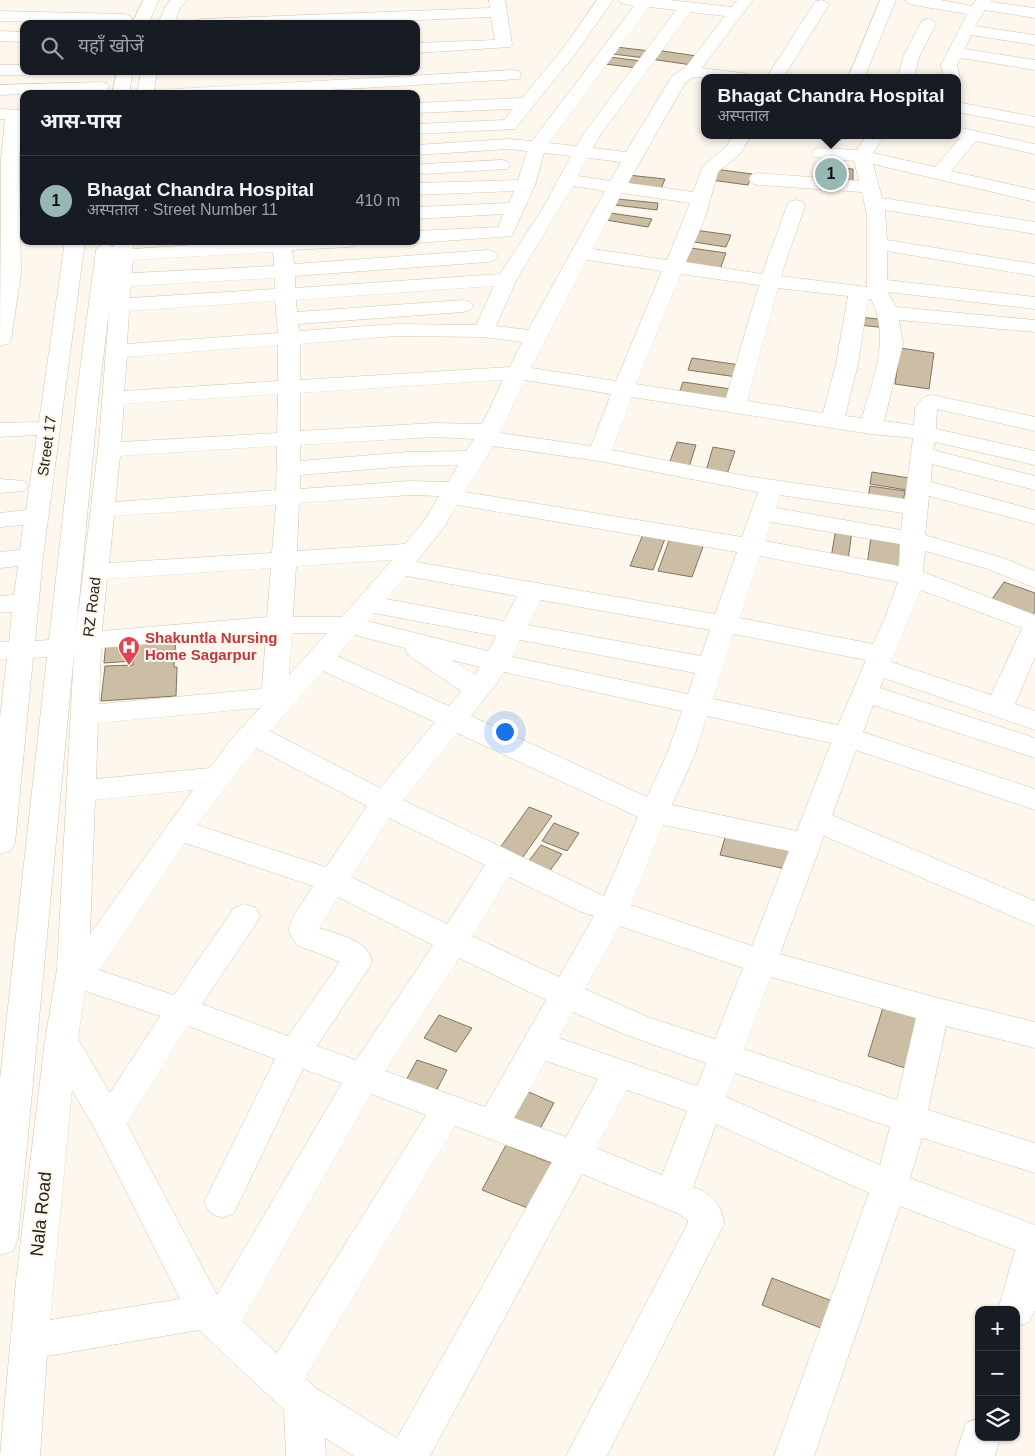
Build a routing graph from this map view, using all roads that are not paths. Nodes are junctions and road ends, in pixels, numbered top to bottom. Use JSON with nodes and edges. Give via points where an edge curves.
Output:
{"nodes":[{"id":1,"x":136,"y":0,"type":"edge"},
{"id":2,"x":151,"y":0,"type":"edge"},
{"id":3,"x":178,"y":0,"type":"edge"},
{"id":4,"x":605,"y":0,"type":"edge"},
{"id":5,"x":626,"y":0,"type":"edge"},
{"id":6,"x":888,"y":0,"type":"edge"},
{"id":7,"x":913,"y":0,"type":"edge"},
{"id":8,"x":644,"y":2,"type":"junction"},
{"id":9,"x":821,"y":5,"type":"dead end"},
{"id":10,"x":686,"y":6,"type":"junction"},
{"id":11,"x":741,"y":6,"type":"edge"},
{"id":12,"x":499,"y":13,"type":"edge"},
{"id":13,"x":1035,"y":13,"type":"edge"},
{"id":14,"x":0,"y":16,"type":"edge"},
{"id":15,"x":82,"y":20,"type":"edge"},
{"id":16,"x":124,"y":20,"type":"edge"},
{"id":17,"x":142,"y":20,"type":"edge"},
{"id":18,"x":168,"y":20,"type":"edge"},
{"id":19,"x":309,"y":20,"type":"edge"},
{"id":20,"x":972,"y":22,"type":"edge"},
{"id":21,"x":928,"y":24,"type":"dead end"},
{"id":22,"x":1035,"y":28,"type":"edge"},
{"id":23,"x":420,"y":30,"type":"edge"},
{"id":24,"x":0,"y":36,"type":"edge"},
{"id":25,"x":20,"y":37,"type":"edge"},
{"id":26,"x":1035,"y":40,"type":"edge"},
{"id":27,"x":420,"y":48,"type":"edge"},
{"id":28,"x":570,"y":50,"type":"junction"},
{"id":29,"x":1035,"y":52,"type":"edge"},
{"id":30,"x":626,"y":58,"type":"junction"},
{"id":31,"x":539,"y":64,"type":"dead end"},
{"id":32,"x":1035,"y":65,"type":"edge"},
{"id":33,"x":420,"y":66,"type":"edge"},
{"id":34,"x":556,"y":67,"type":"junction"},
{"id":35,"x":681,"y":67,"type":"junction"},
{"id":36,"x":0,"y":70,"type":"edge"},
{"id":37,"x":20,"y":70,"type":"edge"},
{"id":38,"x":719,"y":74,"type":"edge"},
{"id":39,"x":777,"y":74,"type":"edge"},
{"id":40,"x":858,"y":74,"type":"edge"},
{"id":41,"x":907,"y":74,"type":"edge"},
{"id":42,"x":951,"y":74,"type":"edge"},
{"id":43,"x":124,"y":75,"type":"edge"},
{"id":44,"x":248,"y":75,"type":"edge"},
{"id":45,"x":147,"y":82,"type":"edge"},
{"id":46,"x":101,"y":84,"type":"edge"},
{"id":47,"x":0,"y":90,"type":"edge"},
{"id":48,"x":121,"y":90,"type":"edge"},
{"id":49,"x":213,"y":90,"type":"edge"},
{"id":50,"x":527,"y":103,"type":"junction"},
{"id":51,"x":420,"y":108,"type":"edge"},
{"id":52,"x":961,"y":108,"type":"edge"},
{"id":53,"x":12,"y":113,"type":"edge"},
{"id":54,"x":1035,"y":122,"type":"edge"},
{"id":55,"x":420,"y":129,"type":"edge"},
{"id":56,"x":965,"y":133,"type":"edge"},
{"id":57,"x":740,"y":139,"type":"edge"},
{"id":58,"x":873,"y":139,"type":"edge"},
{"id":59,"x":537,"y":147,"type":"junction"},
{"id":60,"x":1035,"y":149,"type":"edge"},
{"id":61,"x":420,"y":150,"type":"edge"},
{"id":62,"x":582,"y":153,"type":"junction"},
{"id":63,"x":862,"y":156,"type":"junction"},
{"id":64,"x":632,"y":158,"type":"junction"},
{"id":65,"x":11,"y":160,"type":"edge"},
{"id":66,"x":501,"y":164,"type":"dead end"},
{"id":67,"x":420,"y":169,"type":"edge"},
{"id":68,"x":940,"y":173,"type":"junction"},
{"id":69,"x":758,"y":179,"type":"dead end"},
{"id":70,"x":567,"y":180,"type":"junction"},
{"id":71,"x":818,"y":184,"type":"junction"},
{"id":72,"x":526,"y":185,"type":"junction"},
{"id":73,"x":617,"y":187,"type":"junction"},
{"id":74,"x":420,"y":189,"type":"edge"},
{"id":75,"x":871,"y":194,"type":"junction"},
{"id":76,"x":1035,"y":196,"type":"edge"},
{"id":77,"x":701,"y":199,"type":"junction"},
{"id":78,"x":796,"y":206,"type":"dead end"},
{"id":79,"x":515,"y":208,"type":"junction"},
{"id":80,"x":420,"y":213,"type":"edge"},
{"id":81,"x":1035,"y":228,"type":"edge"},
{"id":82,"x":420,"y":237,"type":"edge"},
{"id":83,"x":877,"y":244,"type":"junction"},
{"id":84,"x":74,"y":245,"type":"edge"},
{"id":85,"x":252,"y":245,"type":"edge"},
{"id":86,"x":281,"y":245,"type":"edge"},
{"id":87,"x":119,"y":254,"type":"edge"},
{"id":88,"x":582,"y":254,"type":"junction"},
{"id":89,"x":488,"y":256,"type":"dead end"},
{"id":90,"x":674,"y":267,"type":"junction"},
{"id":91,"x":1035,"y":270,"type":"edge"},
{"id":92,"x":286,"y":272,"type":"junction"},
{"id":93,"x":507,"y":279,"type":"junction"},
{"id":94,"x":770,"y":281,"type":"junction"},
{"id":95,"x":871,"y":290,"type":"junction"},
{"id":96,"x":285,"y":295,"type":"junction"},
{"id":97,"x":1035,"y":302,"type":"edge"},
{"id":98,"x":110,"y":305,"type":"junction"},
{"id":99,"x":464,"y":306,"type":"dead end"},
{"id":100,"x":888,"y":313,"type":"junction"},
{"id":101,"x":1035,"y":326,"type":"edge"},
{"id":102,"x":288,"y":328,"type":"junction"},
{"id":103,"x":483,"y":331,"type":"junction"},
{"id":104,"x":535,"y":337,"type":"junction"},
{"id":105,"x":0,"y":340,"type":"edge"},
{"id":106,"x":117,"y":351,"type":"junction"},
{"id":107,"x":519,"y":373,"type":"junction"},
{"id":108,"x":289,"y":387,"type":"junction"},
{"id":109,"x":624,"y":390,"type":"junction"},
{"id":110,"x":113,"y":398,"type":"junction"},
{"id":111,"x":735,"y":406,"type":"junction"},
{"id":112,"x":832,"y":421,"type":"junction"},
{"id":113,"x":1035,"y":424,"type":"edge"},
{"id":114,"x":871,"y":427,"type":"junction"},
{"id":115,"x":49,"y":428,"type":"junction"},
{"id":116,"x":0,"y":430,"type":"edge"},
{"id":117,"x":487,"y":435,"type":"junction"},
{"id":118,"x":289,"y":440,"type":"junction"},
{"id":119,"x":923,"y":443,"type":"junction"},
{"id":120,"x":109,"y":450,"type":"junction"},
{"id":121,"x":599,"y":454,"type":"junction"},
{"id":122,"x":474,"y":458,"type":"junction"},
{"id":123,"x":1035,"y":458,"type":"edge"},
{"id":124,"x":288,"y":469,"type":"junction"},
{"id":125,"x":1035,"y":483,"type":"edge"},
{"id":126,"x":453,"y":493,"type":"junction"},
{"id":127,"x":288,"y":496,"type":"junction"},
{"id":128,"x":917,"y":497,"type":"junction"},
{"id":129,"x":767,"y":500,"type":"junction"},
{"id":130,"x":103,"y":510,"type":"junction"},
{"id":131,"x":37,"y":516,"type":"junction"},
{"id":132,"x":1035,"y":517,"type":"edge"},
{"id":133,"x":0,"y":520,"type":"edge"},
{"id":134,"x":912,"y":539,"type":"junction"},
{"id":135,"x":751,"y":548,"type":"junction"},
{"id":136,"x":31,"y":557,"type":"junction"},
{"id":137,"x":284,"y":559,"type":"junction"},
{"id":138,"x":406,"y":559,"type":"junction"},
{"id":139,"x":0,"y":560,"type":"edge"},
{"id":140,"x":96,"y":572,"type":"junction"},
{"id":141,"x":909,"y":576,"type":"junction"},
{"id":142,"x":1035,"y":580,"type":"edge"},
{"id":143,"x":533,"y":590,"type":"junction"},
{"id":144,"x":26,"y":602,"type":"junction"},
{"id":145,"x":0,"y":604,"type":"edge"},
{"id":146,"x":368,"y":604,"type":"junction"},
{"id":147,"x":726,"y":624,"type":"junction"},
{"id":148,"x":280,"y":625,"type":"junction"},
{"id":149,"x":347,"y":625,"type":"junction"},
{"id":150,"x":1035,"y":625,"type":"edge"},
{"id":151,"x":512,"y":631,"type":"junction"},
{"id":152,"x":402,"y":639,"type":"junction"},
{"id":153,"x":88,"y":641,"type":"junction"},
{"id":154,"x":61,"y":648,"type":"junction"},
{"id":155,"x":10,"y":651,"type":"edge"},
{"id":156,"x":320,"y":658,"type":"junction"},
{"id":157,"x":878,"y":660,"type":"junction"},
{"id":158,"x":496,"y":662,"type":"junction"},
{"id":159,"x":710,"y":667,"type":"junction"},
{"id":160,"x":478,"y":690,"type":"junction"},
{"id":161,"x":864,"y":693,"type":"junction"},
{"id":162,"x":8,"y":695,"type":"edge"},
{"id":163,"x":275,"y":703,"type":"junction"},
{"id":164,"x":697,"y":704,"type":"junction"},
{"id":165,"x":999,"y":708,"type":"junction"},
{"id":166,"x":84,"y":716,"type":"junction"},
{"id":167,"x":454,"y":719,"type":"junction"},
{"id":168,"x":1035,"y":721,"type":"edge"},
{"id":169,"x":252,"y":734,"type":"junction"},
{"id":170,"x":848,"y":737,"type":"junction"},
{"id":171,"x":6,"y":743,"type":"edge"},
{"id":172,"x":1035,"y":748,"type":"edge"},
{"id":173,"x":218,"y":777,"type":"junction"},
{"id":174,"x":80,"y":791,"type":"junction"},
{"id":175,"x":3,"y":796,"type":"edge"},
{"id":176,"x":1035,"y":800,"type":"edge"},
{"id":177,"x":384,"y":804,"type":"junction"},
{"id":178,"x":654,"y":812,"type":"junction"},
{"id":179,"x":178,"y":830,"type":"junction"},
{"id":180,"x":811,"y":832,"type":"junction"},
{"id":181,"x":0,"y":837,"type":"edge"},
{"id":182,"x":502,"y":862,"type":"junction"},
{"id":183,"x":333,"y":881,"type":"junction"},
{"id":184,"x":613,"y":911,"type":"junction"},
{"id":185,"x":1035,"y":914,"type":"edge"},
{"id":186,"x":245,"y":916,"type":"dead end"},
{"id":187,"x":453,"y":941,"type":"junction"},
{"id":188,"x":762,"y":962,"type":"junction"},
{"id":189,"x":75,"y":975,"type":"junction"},
{"id":190,"x":566,"y":995,"type":"junction"},
{"id":191,"x":181,"y":1010,"type":"junction"},
{"id":192,"x":934,"y":1010,"type":"junction"},
{"id":193,"x":1035,"y":1035,"type":"edge"},
{"id":194,"x":61,"y":1040,"type":"junction"},
{"id":195,"x":538,"y":1044,"type":"junction"},
{"id":196,"x":295,"y":1052,"type":"junction"},
{"id":197,"x":725,"y":1056,"type":"junction"},
{"id":198,"x":619,"y":1073,"type":"junction"},
{"id":199,"x":363,"y":1077,"type":"junction"},
{"id":200,"x":707,"y":1104,"type":"junction"},
{"id":201,"x":448,"y":1108,"type":"junction"},
{"id":202,"x":909,"y":1119,"type":"junction"},
{"id":203,"x":109,"y":1123,"type":"junction"},
{"id":204,"x":493,"y":1125,"type":"junction"},
{"id":205,"x":574,"y":1156,"type":"junction"},
{"id":206,"x":1035,"y":1158,"type":"edge"},
{"id":207,"x":890,"y":1186,"type":"junction"},
{"id":208,"x":672,"y":1194,"type":"junction"},
{"id":209,"x":222,"y":1202,"type":"dead end"},
{"id":210,"x":0,"y":1240,"type":"edge"},
{"id":211,"x":1035,"y":1243,"type":"edge"},
{"id":212,"x":1017,"y":1306,"type":"edge"},
{"id":213,"x":213,"y":1319,"type":"junction"},
{"id":214,"x":29,"y":1341,"type":"junction"},
{"id":215,"x":292,"y":1392,"type":"junction"},
{"id":216,"x":979,"y":1441,"type":"edge"},
{"id":217,"x":20,"y":1456,"type":"edge"},
{"id":218,"x":306,"y":1456,"type":"edge"},
{"id":219,"x":390,"y":1456,"type":"edge"},
{"id":220,"x":409,"y":1456,"type":"edge"},
{"id":221,"x":586,"y":1456,"type":"edge"},
{"id":222,"x":794,"y":1456,"type":"edge"},
{"id":223,"x":974,"y":1456,"type":"edge"}],
"edges":[{"from":1,"to":16,"type":"street"},
{"from":2,"to":17,"type":"street"},
{"from":3,"to":18,"type":"street"},
{"from":4,"to":28,"type":"street"},
{"from":5,"to":8,"type":"street"},
{"from":6,"to":40,"type":"street"},
{"from":7,"to":20,"type":"street"},
{"from":8,"to":10,"type":"street"},
{"from":8,"to":30,"type":"street"},
{"from":9,"to":39,"type":"street"},
{"from":10,"to":11,"type":"street"},
{"from":10,"to":30,"type":"street"},
{"from":11,"to":35,"type":"street"},
{"from":12,"to":19,"type":"street"},
{"from":12,"to":23,"type":"street"},
{"from":12,"to":27,"type":"street","via":[[504,44]]},
{"from":13,"to":20,"type":"street"},
{"from":14,"to":15,"type":"street"},
{"from":20,"to":22,"type":"street"},
{"from":20,"to":26,"type":"street"},
{"from":20,"to":29,"type":"street"},
{"from":20,"to":32,"type":"street"},
{"from":20,"to":42,"type":"street","via":[[949,65]]},
{"from":21,"to":41,"type":"street","via":[[911,57]]},
{"from":24,"to":25,"type":"street"},
{"from":28,"to":30,"type":"street"},
{"from":28,"to":34,"type":"street"},
{"from":30,"to":35,"type":"street"},
{"from":30,"to":59,"type":"street"},
{"from":30,"to":62,"type":"street"},
{"from":31,"to":34,"type":"street"},
{"from":33,"to":49,"type":"street","via":[[517,68]]},
{"from":34,"to":50,"type":"street"},
{"from":35,"to":38,"type":"street"},
{"from":35,"to":64,"type":"street","via":[[678,80]]},
{"from":36,"to":37,"type":"street"},
{"from":43,"to":48,"type":"street"},
{"from":44,"to":45,"type":"street"},
{"from":46,"to":47,"type":"street"},
{"from":50,"to":51,"type":"street"},
{"from":50,"to":55,"type":"street","via":[[509,125]]},
{"from":52,"to":54,"type":"street"},
{"from":53,"to":65,"type":"street"},
{"from":56,"to":60,"type":"street"},
{"from":56,"to":68,"type":"street"},
{"from":57,"to":77,"type":"street","via":[[735,149],[710,170]]},
{"from":58,"to":63,"type":"street"},
{"from":59,"to":61,"type":"street","via":[[508,144]]},
{"from":59,"to":62,"type":"street"},
{"from":59,"to":72,"type":"street"},
{"from":62,"to":64,"type":"street"},
{"from":62,"to":70,"type":"street"},
{"from":63,"to":68,"type":"street"},
{"from":63,"to":71,"type":"street","via":[[824,145]]},
{"from":63,"to":75,"type":"street"},
{"from":64,"to":73,"type":"street"},
{"from":65,"to":105,"type":"street","via":[[11,272]]},
{"from":66,"to":67,"type":"street"},
{"from":68,"to":76,"type":"street"},
{"from":69,"to":71,"type":"street"},
{"from":70,"to":73,"type":"street"},
{"from":70,"to":93,"type":"street"},
{"from":71,"to":75,"type":"street"},
{"from":72,"to":74,"type":"street"},
{"from":72,"to":79,"type":"street"},
{"from":73,"to":77,"type":"street"},
{"from":73,"to":88,"type":"street"},
{"from":75,"to":81,"type":"street"},
{"from":75,"to":83,"type":"street","via":[[877,215]]},
{"from":77,"to":90,"type":"street"},
{"from":78,"to":94,"type":"street"},
{"from":79,"to":80,"type":"street"},
{"from":79,"to":82,"type":"street","via":[[505,232]]},
{"from":83,"to":91,"type":"street"},
{"from":83,"to":95,"type":"street"},
{"from":84,"to":115,"type":"street","name":"Street 17"},
{"from":85,"to":87,"type":"street"},
{"from":86,"to":92,"type":"street"},
{"from":87,"to":92,"type":"street"},
{"from":87,"to":98,"type":"street"},
{"from":87,"to":98,"type":"street","name":"RZ Road"},
{"from":88,"to":90,"type":"street"},
{"from":88,"to":104,"type":"street"},
{"from":89,"to":92,"type":"street"},
{"from":90,"to":94,"type":"street"},
{"from":90,"to":109,"type":"street"},
{"from":92,"to":96,"type":"street"},
{"from":93,"to":96,"type":"street"},
{"from":93,"to":103,"type":"street"},
{"from":94,"to":95,"type":"street"},
{"from":94,"to":111,"type":"street"},
{"from":95,"to":97,"type":"street"},
{"from":95,"to":100,"type":"street"},
{"from":95,"to":112,"type":"street","via":[[846,364]]},
{"from":96,"to":98,"type":"street"},
{"from":96,"to":102,"type":"street"},
{"from":98,"to":106,"type":"street","name":"RZ Road"},
{"from":98,"to":154,"type":"street","via":[[88,392]]},
{"from":99,"to":102,"type":"street"},
{"from":100,"to":101,"type":"street"},
{"from":100,"to":114,"type":"street","via":[[892,344]]},
{"from":102,"to":103,"type":"street"},
{"from":102,"to":106,"type":"street"},
{"from":102,"to":108,"type":"street"},
{"from":103,"to":104,"type":"street"},
{"from":104,"to":107,"type":"street"},
{"from":106,"to":110,"type":"street","name":"RZ Road"},
{"from":107,"to":108,"type":"street"},
{"from":107,"to":109,"type":"street"},
{"from":107,"to":117,"type":"street"},
{"from":108,"to":110,"type":"street"},
{"from":108,"to":118,"type":"street"},
{"from":109,"to":111,"type":"street"},
{"from":109,"to":121,"type":"street"},
{"from":110,"to":120,"type":"street","name":"RZ Road"},
{"from":111,"to":112,"type":"street"},
{"from":112,"to":114,"type":"street"},
{"from":113,"to":119,"type":"street","via":[[932,402],[926,407]]},
{"from":114,"to":119,"type":"street"},
{"from":115,"to":116,"type":"street"},
{"from":115,"to":131,"type":"street","name":"Street 17"},
{"from":117,"to":118,"type":"street","via":[[434,430]]},
{"from":117,"to":121,"type":"street"},
{"from":117,"to":122,"type":"street"},
{"from":118,"to":120,"type":"street"},
{"from":118,"to":124,"type":"street"},
{"from":119,"to":123,"type":"street"},
{"from":119,"to":125,"type":"street"},
{"from":119,"to":128,"type":"street"},
{"from":120,"to":130,"type":"street","name":"RZ Road"},
{"from":121,"to":129,"type":"street"},
{"from":122,"to":124,"type":"street","via":[[408,459]]},
{"from":122,"to":126,"type":"street"},
{"from":124,"to":127,"type":"street"},
{"from":126,"to":127,"type":"street","via":[[410,488]]},
{"from":126,"to":135,"type":"street"},
{"from":126,"to":138,"type":"street"},
{"from":127,"to":130,"type":"street"},
{"from":127,"to":137,"type":"street"},
{"from":128,"to":129,"type":"street"},
{"from":128,"to":132,"type":"street"},
{"from":128,"to":134,"type":"street"},
{"from":129,"to":134,"type":"street"},
{"from":129,"to":135,"type":"street"},
{"from":130,"to":140,"type":"street","name":"RZ Road"},
{"from":131,"to":133,"type":"street"},
{"from":131,"to":136,"type":"street","name":"Street 17"},
{"from":134,"to":141,"type":"street"},
{"from":134,"to":142,"type":"street","via":[[997,564]]},
{"from":135,"to":141,"type":"street"},
{"from":135,"to":147,"type":"street"},
{"from":136,"to":139,"type":"street"},
{"from":136,"to":144,"type":"street","name":"Street 17"},
{"from":137,"to":138,"type":"street"},
{"from":137,"to":140,"type":"street"},
{"from":137,"to":148,"type":"street"},
{"from":138,"to":143,"type":"street"},
{"from":138,"to":146,"type":"street"},
{"from":140,"to":153,"type":"street","name":"RZ Road"},
{"from":141,"to":150,"type":"street"},
{"from":141,"to":157,"type":"street","via":[[910,585],[898,618]]},
{"from":143,"to":147,"type":"street"},
{"from":143,"to":151,"type":"street"},
{"from":144,"to":145,"type":"street"},
{"from":144,"to":155,"type":"street","name":"Street 17"},
{"from":146,"to":149,"type":"street"},
{"from":146,"to":151,"type":"street"},
{"from":147,"to":157,"type":"street"},
{"from":147,"to":159,"type":"street"},
{"from":148,"to":149,"type":"street"},
{"from":148,"to":153,"type":"street"},
{"from":148,"to":163,"type":"street"},
{"from":149,"to":152,"type":"street"},
{"from":149,"to":156,"type":"street"},
{"from":150,"to":165,"type":"street"},
{"from":151,"to":158,"type":"street"},
{"from":151,"to":159,"type":"street"},
{"from":152,"to":158,"type":"street"},
{"from":152,"to":160,"type":"street"},
{"from":153,"to":154,"type":"street"},
{"from":153,"to":166,"type":"street","name":"RZ Road"},
{"from":154,"to":155,"type":"street"},
{"from":154,"to":210,"type":"street"},
{"from":155,"to":162,"type":"street","name":"Street 17"},
{"from":156,"to":163,"type":"street"},
{"from":156,"to":167,"type":"street"},
{"from":157,"to":161,"type":"street"},
{"from":157,"to":165,"type":"street"},
{"from":158,"to":160,"type":"street"},
{"from":158,"to":164,"type":"street"},
{"from":159,"to":164,"type":"street"},
{"from":160,"to":167,"type":"street"},
{"from":161,"to":170,"type":"street"},
{"from":161,"to":172,"type":"street"},
{"from":162,"to":171,"type":"street","name":"Street 17"},
{"from":163,"to":166,"type":"street"},
{"from":163,"to":169,"type":"street"},
{"from":164,"to":170,"type":"street"},
{"from":164,"to":178,"type":"street","via":[[682,754]]},
{"from":165,"to":168,"type":"street"},
{"from":166,"to":174,"type":"street","name":"RZ Road"},
{"from":167,"to":177,"type":"street"},
{"from":167,"to":178,"type":"street"},
{"from":169,"to":173,"type":"street"},
{"from":169,"to":177,"type":"street"},
{"from":170,"to":176,"type":"street"},
{"from":170,"to":180,"type":"street"},
{"from":171,"to":175,"type":"street","name":"Street 17"},
{"from":173,"to":174,"type":"street"},
{"from":173,"to":179,"type":"street"},
{"from":174,"to":189,"type":"street","name":"RZ Road"},
{"from":175,"to":181,"type":"street","name":"Street 17"},
{"from":177,"to":182,"type":"street"},
{"from":177,"to":183,"type":"street"},
{"from":178,"to":180,"type":"street"},
{"from":178,"to":184,"type":"street"},
{"from":179,"to":183,"type":"street"},
{"from":179,"to":189,"type":"street"},
{"from":180,"to":185,"type":"street"},
{"from":180,"to":188,"type":"street"},
{"from":182,"to":184,"type":"street"},
{"from":182,"to":187,"type":"street"},
{"from":183,"to":187,"type":"street"},
{"from":183,"to":196,"type":"street","via":[[303,931],[351,953],[356,963]]},
{"from":184,"to":188,"type":"street"},
{"from":184,"to":190,"type":"street"},
{"from":186,"to":191,"type":"street"},
{"from":187,"to":190,"type":"street"},
{"from":187,"to":199,"type":"street"},
{"from":188,"to":192,"type":"street"},
{"from":188,"to":197,"type":"street"},
{"from":189,"to":191,"type":"street"},
{"from":189,"to":194,"type":"street","name":"Nala Road"},
{"from":190,"to":195,"type":"street"},
{"from":190,"to":197,"type":"street","via":[[637,1026]]},
{"from":191,"to":196,"type":"street"},
{"from":191,"to":203,"type":"street"},
{"from":192,"to":193,"type":"street"},
{"from":192,"to":202,"type":"street"},
{"from":194,"to":203,"type":"street"},
{"from":194,"to":214,"type":"street","name":"Nala Road"},
{"from":195,"to":198,"type":"street"},
{"from":195,"to":204,"type":"street"},
{"from":196,"to":199,"type":"street"},
{"from":196,"to":209,"type":"street"},
{"from":197,"to":200,"type":"street"},
{"from":197,"to":202,"type":"street"},
{"from":198,"to":200,"type":"street"},
{"from":198,"to":205,"type":"street"},
{"from":199,"to":201,"type":"street"},
{"from":199,"to":213,"type":"street"},
{"from":200,"to":207,"type":"street"},
{"from":200,"to":208,"type":"street"},
{"from":201,"to":204,"type":"street"},
{"from":201,"to":215,"type":"street"},
{"from":202,"to":206,"type":"street"},
{"from":202,"to":207,"type":"street"},
{"from":203,"to":213,"type":"street"},
{"from":204,"to":205,"type":"street"},
{"from":205,"to":208,"type":"street"},
{"from":205,"to":220,"type":"street"},
{"from":207,"to":211,"type":"street"},
{"from":207,"to":222,"type":"street"},
{"from":208,"to":221,"type":"street","via":[[702,1209],[706,1224]]},
{"from":211,"to":212,"type":"street"},
{"from":213,"to":214,"type":"street"},
{"from":213,"to":215,"type":"street"},
{"from":214,"to":217,"type":"street","name":"Nala Road"},
{"from":215,"to":218,"type":"street"},
{"from":215,"to":219,"type":"street"},
{"from":216,"to":223,"type":"street"}]}
